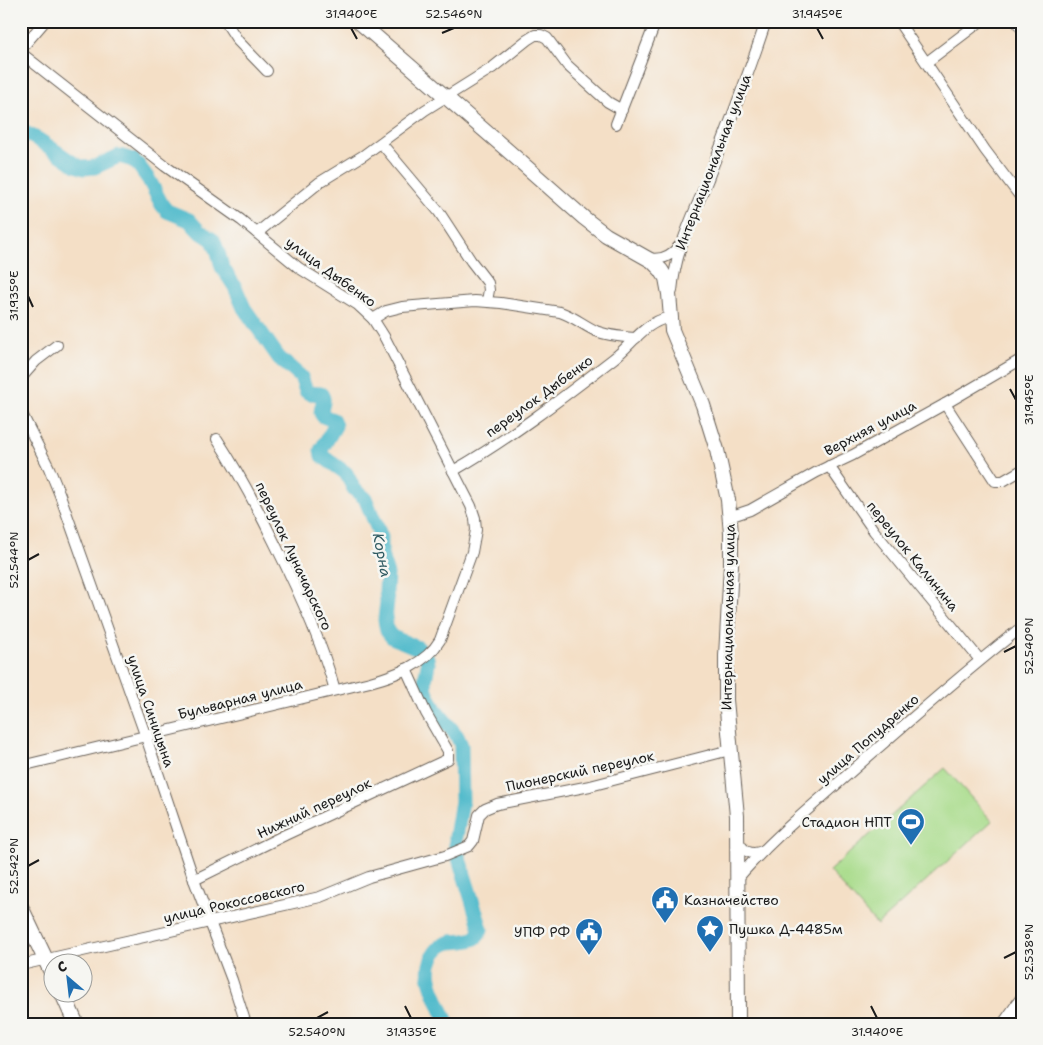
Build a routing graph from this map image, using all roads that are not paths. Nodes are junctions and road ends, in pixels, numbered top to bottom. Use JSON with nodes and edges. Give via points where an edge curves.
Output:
{"nodes":[{"id":1,"x":45,"y":21,"type":"edge"},
{"id":2,"x":225,"y":21,"type":"edge"},
{"id":3,"x":358,"y":21,"type":"edge"},
{"id":4,"x":656,"y":21,"type":"edge"},
{"id":5,"x":766,"y":21,"type":"edge"},
{"id":6,"x":898,"y":21,"type":"edge"},
{"id":7,"x":981,"y":21,"type":"edge"},
{"id":8,"x":1016,"y":21,"type":"edge"},
{"id":9,"x":1022,"y":29,"type":"edge"},
{"id":10,"x":21,"y":49,"type":"edge"},
{"id":11,"x":21,"y":53,"type":"edge"},
{"id":12,"x":927,"y":62,"type":"junction"},
{"id":13,"x":267,"y":71,"type":"dead end"},
{"id":14,"x":445,"y":97,"type":"junction"},
{"id":15,"x":622,"y":110,"type":"junction"},
{"id":16,"x":616,"y":124,"type":"dead end"},
{"id":17,"x":381,"y":143,"type":"junction"},
{"id":18,"x":1022,"y":199,"type":"edge"},
{"id":19,"x":257,"y":233,"type":"junction"},
{"id":20,"x":680,"y":245,"type":"junction"},
{"id":21,"x":648,"y":258,"type":"junction"},
{"id":22,"x":487,"y":301,"type":"junction"},
{"id":23,"x":670,"y":311,"type":"junction"},
{"id":24,"x":373,"y":319,"type":"junction"},
{"id":25,"x":636,"y":338,"type":"junction"},
{"id":26,"x":57,"y":345,"type":"dead end"},
{"id":27,"x":1022,"y":359,"type":"edge"},
{"id":28,"x":21,"y":378,"type":"edge"},
{"id":29,"x":945,"y":404,"type":"junction"},
{"id":30,"x":21,"y":412,"type":"edge"},
{"id":31,"x":21,"y":428,"type":"edge"},
{"id":32,"x":34,"y":436,"type":"junction"},
{"id":33,"x":217,"y":439,"type":"dead end"},
{"id":34,"x":829,"y":466,"type":"junction"},
{"id":35,"x":1022,"y":470,"type":"edge"},
{"id":36,"x":453,"y":471,"type":"junction"},
{"id":37,"x":729,"y":517,"type":"junction"},
{"id":38,"x":1022,"y":627,"type":"edge"},
{"id":39,"x":432,"y":650,"type":"joint"},
{"id":40,"x":980,"y":660,"type":"junction"},
{"id":41,"x":406,"y":669,"type":"junction"},
{"id":42,"x":335,"y":690,"type":"junction"},
{"id":43,"x":146,"y":737,"type":"junction"},
{"id":44,"x":730,"y":750,"type":"junction"},
{"id":45,"x":21,"y":766,"type":"edge"},
{"id":46,"x":737,"y":838,"type":"junction"},
{"id":47,"x":767,"y":848,"type":"junction"},
{"id":48,"x":455,"y":852,"type":"joint"},
{"id":49,"x":738,"y":878,"type":"junction"},
{"id":50,"x":194,"y":880,"type":"junction"},
{"id":51,"x":21,"y":908,"type":"edge"},
{"id":52,"x":210,"y":922,"type":"junction"},
{"id":53,"x":42,"y":952,"type":"edge"},
{"id":54,"x":92,"y":954,"type":"edge"},
{"id":55,"x":21,"y":965,"type":"edge"},
{"id":56,"x":42,"y":966,"type":"edge"},
{"id":57,"x":1022,"y":1000,"type":"edge"},
{"id":58,"x":66,"y":1002,"type":"edge"},
{"id":59,"x":76,"y":1024,"type":"edge"},
{"id":60,"x":246,"y":1024,"type":"edge"},
{"id":61,"x":738,"y":1024,"type":"edge"},
{"id":62,"x":1005,"y":1024,"type":"edge"}],
"edges":[{"from":1,"to":10,"type":"street"},
{"from":2,"to":13,"type":"street","via":[[238,41]]},
{"from":3,"to":14,"type":"street"},
{"from":4,"to":15,"type":"street"},
{"from":5,"to":20,"type":"street","name":"Интернациональная улица"},
{"from":6,"to":12,"type":"street"},
{"from":7,"to":12,"type":"street"},
{"from":8,"to":9,"type":"street"},
{"from":11,"to":19,"type":"street","name":"улица Дыбенко","via":[[136,145]]},
{"from":12,"to":18,"type":"street"},
{"from":14,"to":15,"type":"street","via":[[497,64],[531,37],[542,35],[566,65],[608,102]]},
{"from":14,"to":17,"type":"street"},
{"from":14,"to":21,"type":"street","via":[[596,228]]},
{"from":15,"to":16,"type":"street"},
{"from":17,"to":19,"type":"street","via":[[320,182]]},
{"from":17,"to":22,"type":"street","via":[[439,212],[485,278],[489,286]]},
{"from":19,"to":24,"type":"street","name":"улица Дыбенко","via":[[299,268],[343,295]]},
{"from":20,"to":21,"type":"street","via":[[665,258]]},
{"from":20,"to":23,"type":"street","name":"Интернациональная улица"},
{"from":21,"to":23,"type":"street","name":"Интернациональная улица","via":[[661,270],[669,289]]},
{"from":22,"to":24,"type":"street","via":[[402,307]]},
{"from":22,"to":25,"type":"street","via":[[560,312],[601,333]]},
{"from":23,"to":25,"type":"street","name":"переулок Дыбенко"},
{"from":23,"to":37,"type":"street","name":"Интернациональная улица","via":[[674,338],[712,432]]},
{"from":24,"to":36,"type":"street","name":"улица Дыбенко"},
{"from":25,"to":36,"type":"street","name":"переулок Дыбенко","via":[[615,358],[546,409]]},
{"from":26,"to":28,"type":"street"},
{"from":27,"to":29,"type":"street","name":"Верхняя улица"},
{"from":29,"to":34,"type":"street","name":"Верхняя улица"},
{"from":29,"to":35,"type":"street","via":[[995,481],[1003,481]]},
{"from":30,"to":32,"type":"street","name":"улица Синицына"},
{"from":31,"to":32,"type":"street"},
{"from":32,"to":43,"type":"street","name":"улица Синицына","via":[[60,495]]},
{"from":33,"to":42,"type":"street","name":"переулок Луначарского","via":[[239,474],[288,571],[322,650]]},
{"from":34,"to":37,"type":"street","name":"Верхняя улица","via":[[750,510]]},
{"from":34,"to":40,"type":"street","name":"переулок Калинина","via":[[874,532]]},
{"from":36,"to":39,"type":"street","name":"улица Дыбенко","via":[[471,506],[476,530],[472,552],[440,640]]},
{"from":37,"to":44,"type":"street","name":"Интернациональная улица","via":[[731,565],[726,700]]},
{"from":38,"to":40,"type":"street","name":"улица Попудренко"},
{"from":39,"to":41,"type":"street","name":"Бульварная улица"},
{"from":40,"to":47,"type":"street","name":"улица Попудренко"},
{"from":41,"to":42,"type":"street","name":"Бульварная улица"},
{"from":41,"to":50,"type":"street","name":"Нижний переулок","via":[[448,751],[445,762]]},
{"from":42,"to":43,"type":"street","name":"Бульварная улица"},
{"from":43,"to":45,"type":"street","name":"Бульварная улица"},
{"from":43,"to":50,"type":"street","name":"улица Синицына"},
{"from":44,"to":46,"type":"street","name":"Интернациональная улица"},
{"from":44,"to":48,"type":"street","name":"Пионерский переулок","via":[[598,784],[497,804],[479,815],[473,841]]},
{"from":46,"to":47,"type":"street","via":[[748,853],[756,854]]},
{"from":46,"to":49,"type":"street","name":"Интернациональная улица"},
{"from":47,"to":49,"type":"street","name":"улица Попудренко"},
{"from":48,"to":52,"type":"street","name":"улица Рокоссовского","via":[[369,877],[320,897]]},
{"from":49,"to":61,"type":"street","name":"Интернациональная улица"},
{"from":50,"to":52,"type":"street","name":"улица Синицына"},
{"from":51,"to":53,"type":"main road"},
{"from":52,"to":54,"type":"street","name":"улица Рокоссовского"},
{"from":52,"to":60,"type":"street","name":"улица Синицына"},
{"from":55,"to":56,"type":"street","name":"улица Рокоссовского"},
{"from":57,"to":62,"type":"street"},
{"from":58,"to":59,"type":"main road"}]}
